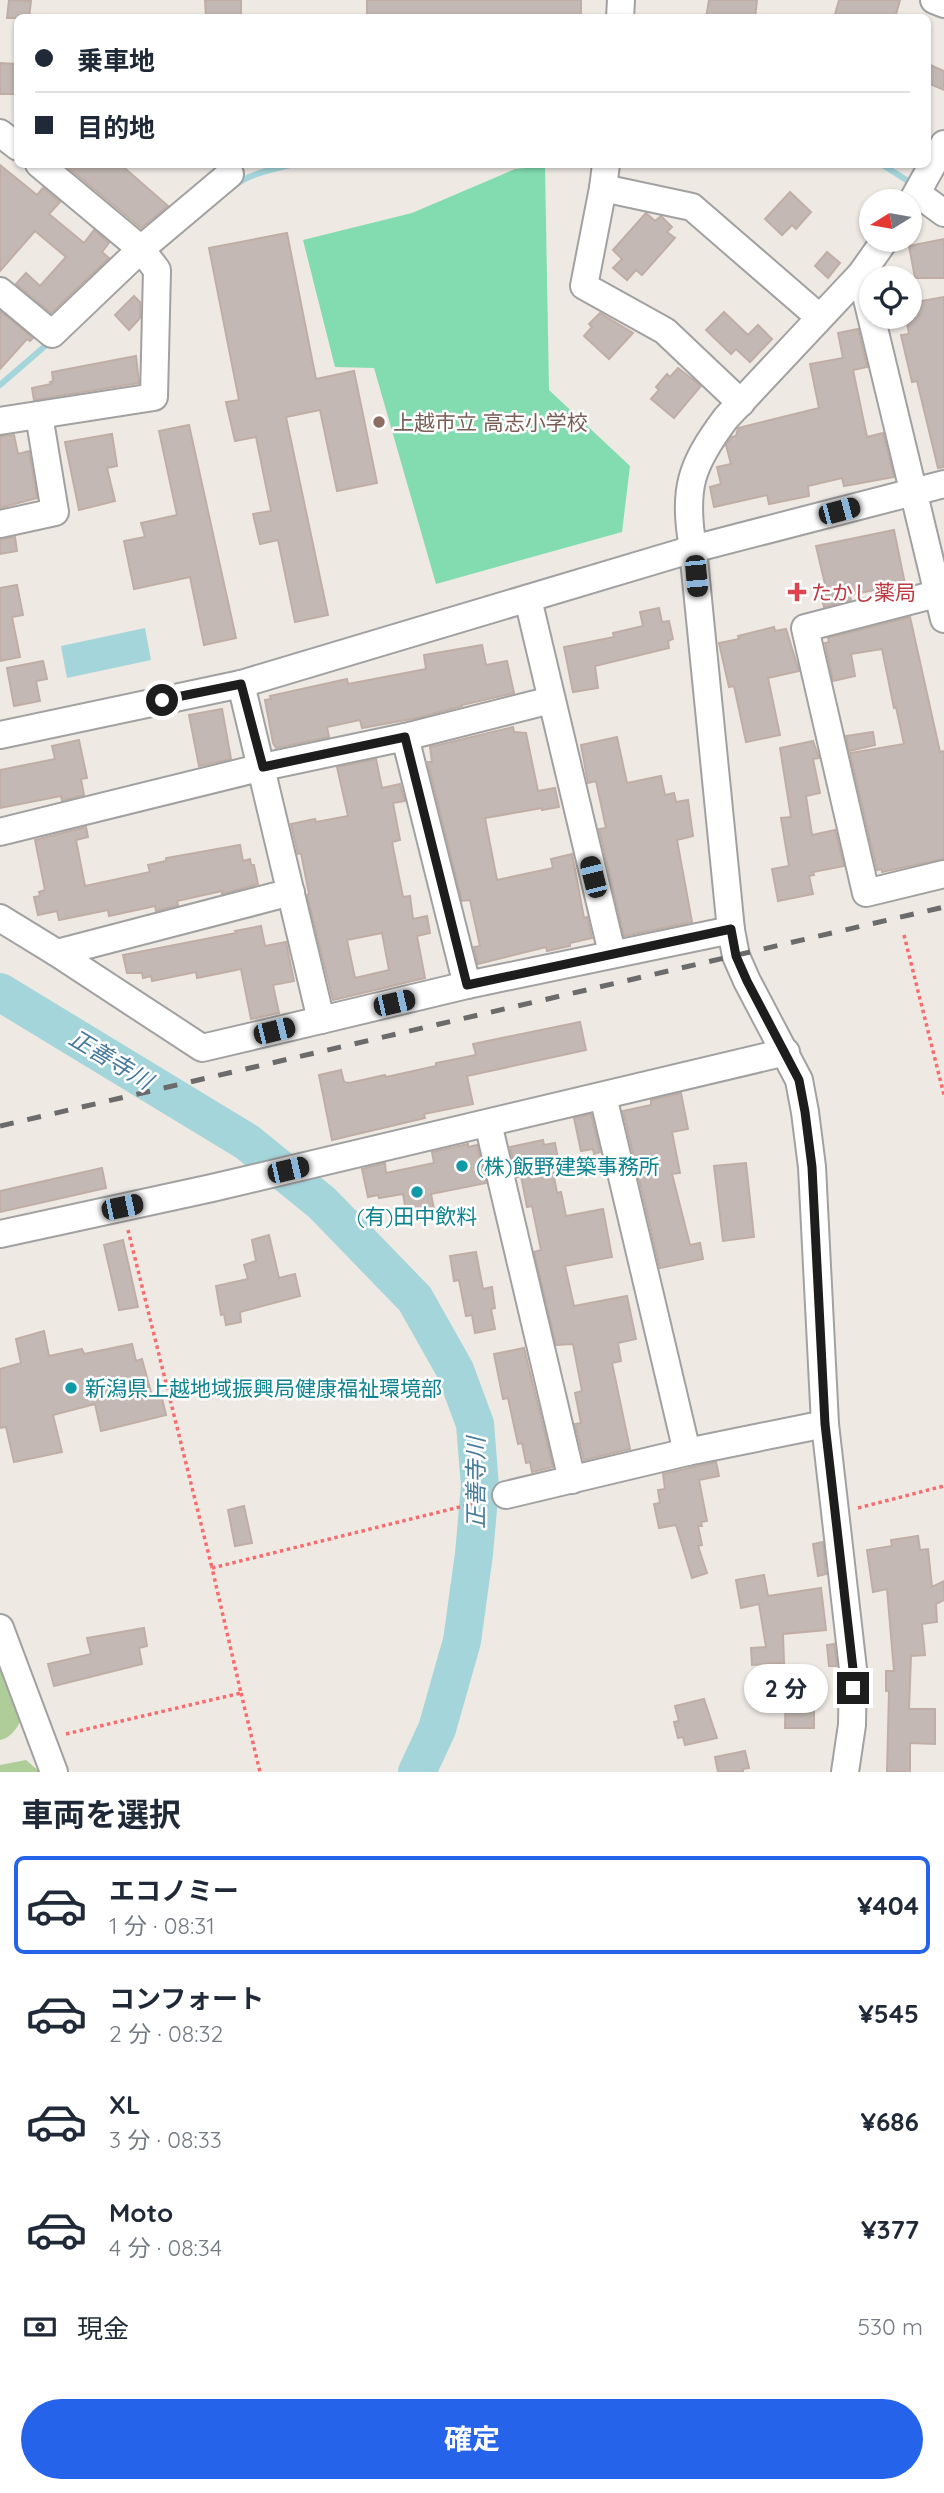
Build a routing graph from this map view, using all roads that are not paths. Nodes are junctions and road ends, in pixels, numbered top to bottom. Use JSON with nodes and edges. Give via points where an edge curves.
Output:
{"nodes":[{"id":1,"x":934,"y":0,"type":"edge"},
{"id":2,"x":944,"y":4,"type":"edge"},
{"id":3,"x":0,"y":133,"type":"edge"},
{"id":4,"x":14,"y":144,"type":"edge"},
{"id":5,"x":944,"y":144,"type":"edge"},
{"id":6,"x":44,"y":168,"type":"edge"},
{"id":7,"x":230,"y":174,"type":"dead end"},
{"id":8,"x":604,"y":176,"type":"edge"},
{"id":9,"x":920,"y":189,"type":"edge"},
{"id":10,"x":922,"y":194,"type":"edge"},
{"id":11,"x":944,"y":213,"type":"edge"},
{"id":12,"x":141,"y":248,"type":"junction"},
{"id":13,"x":859,"y":276,"type":"edge"},
{"id":14,"x":0,"y":292,"type":"edge"},
{"id":15,"x":819,"y":317,"type":"junction"},
{"id":16,"x":874,"y":329,"type":"edge"},
{"id":17,"x":741,"y":403,"type":"junction"},
{"id":18,"x":39,"y":415,"type":"junction"},
{"id":19,"x":0,"y":421,"type":"edge"},
{"id":20,"x":944,"y":484,"type":"edge"},
{"id":21,"x":912,"y":492,"type":"junction"},
{"id":22,"x":0,"y":524,"type":"edge"},
{"id":23,"x":693,"y":549,"type":"junction"},
{"id":24,"x":528,"y":599,"type":"junction"},
{"id":25,"x":942,"y":602,"type":"edge"},
{"id":26,"x":241,"y":684,"type":"junction"},
{"id":27,"x":551,"y":700,"type":"junction"},
{"id":28,"x":1,"y":731,"type":"edge"},
{"id":29,"x":405,"y":737,"type":"junction"},
{"id":30,"x":263,"y":767,"type":"junction"},
{"id":31,"x":0,"y":832,"type":"edge"},
{"id":32,"x":944,"y":874,"type":"edge"},
{"id":33,"x":291,"y":892,"type":"junction"},
{"id":34,"x":0,"y":918,"type":"edge"},
{"id":35,"x":731,"y":929,"type":"junction"},
{"id":36,"x":57,"y":953,"type":"junction"},
{"id":37,"x":612,"y":953,"type":"junction"},
{"id":38,"x":467,"y":985,"type":"junction"},
{"id":39,"x":321,"y":1020,"type":"junction"},
{"id":40,"x":786,"y":1052,"type":"junction"},
{"id":41,"x":603,"y":1096,"type":"junction"},
{"id":42,"x":488,"y":1123,"type":"junction"},
{"id":43,"x":0,"y":1234,"type":"edge"},
{"id":44,"x":825,"y":1424,"type":"junction"},
{"id":45,"x":687,"y":1452,"type":"junction"},
{"id":46,"x":572,"y":1480,"type":"junction"},
{"id":47,"x":506,"y":1495,"type":"dead end"},
{"id":48,"x":0,"y":1628,"type":"edge"},
{"id":49,"x":54,"y":1772,"type":"edge"},
{"id":50,"x":845,"y":1772,"type":"edge"}],
"edges":[{"from":1,"to":2,"type":"street"},
{"from":3,"to":4,"type":"street"},
{"from":5,"to":9,"type":"street"},
{"from":6,"to":12,"type":"street"},
{"from":7,"to":12,"type":"street"},
{"from":8,"to":15,"type":"street","via":[[692,207]]},
{"from":8,"to":17,"type":"street","via":[[584,286],[665,331]]},
{"from":10,"to":11,"type":"street"},
{"from":12,"to":14,"type":"street","via":[[52,334]]},
{"from":12,"to":18,"type":"street","via":[[158,270],[154,397]]},
{"from":13,"to":15,"type":"street"},
{"from":15,"to":17,"type":"street"},
{"from":16,"to":21,"type":"street"},
{"from":17,"to":23,"type":"street","via":[[698,460],[687,513]]},
{"from":18,"to":19,"type":"street"},
{"from":18,"to":22,"type":"street","via":[[55,512]]},
{"from":20,"to":21,"type":"street"},
{"from":21,"to":23,"type":"street"},
{"from":21,"to":25,"type":"street"},
{"from":23,"to":24,"type":"street"},
{"from":23,"to":35,"type":"street"},
{"from":24,"to":26,"type":"street"},
{"from":24,"to":27,"type":"street"},
{"from":25,"to":32,"type":"street","via":[[805,628],[866,893]]},
{"from":26,"to":28,"type":"street"},
{"from":26,"to":30,"type":"street"},
{"from":27,"to":29,"type":"street"},
{"from":27,"to":37,"type":"street"},
{"from":29,"to":30,"type":"street"},
{"from":29,"to":38,"type":"street"},
{"from":30,"to":31,"type":"street"},
{"from":30,"to":33,"type":"street"},
{"from":33,"to":36,"type":"street"},
{"from":33,"to":39,"type":"street"},
{"from":34,"to":36,"type":"street"},
{"from":35,"to":37,"type":"street"},
{"from":35,"to":40,"type":"street","via":[[736,956]]},
{"from":36,"to":39,"type":"street","via":[[202,1048]]},
{"from":37,"to":38,"type":"street"},
{"from":38,"to":39,"type":"street"},
{"from":40,"to":41,"type":"street"},
{"from":40,"to":44,"type":"street","via":[[799,1080],[812,1167]]},
{"from":41,"to":42,"type":"street"},
{"from":41,"to":45,"type":"street"},
{"from":42,"to":43,"type":"street"},
{"from":42,"to":46,"type":"street"},
{"from":44,"to":45,"type":"street"},
{"from":44,"to":50,"type":"street","via":[[853,1669]]},
{"from":45,"to":46,"type":"street"},
{"from":46,"to":47,"type":"street"},
{"from":48,"to":49,"type":"street"}]}
